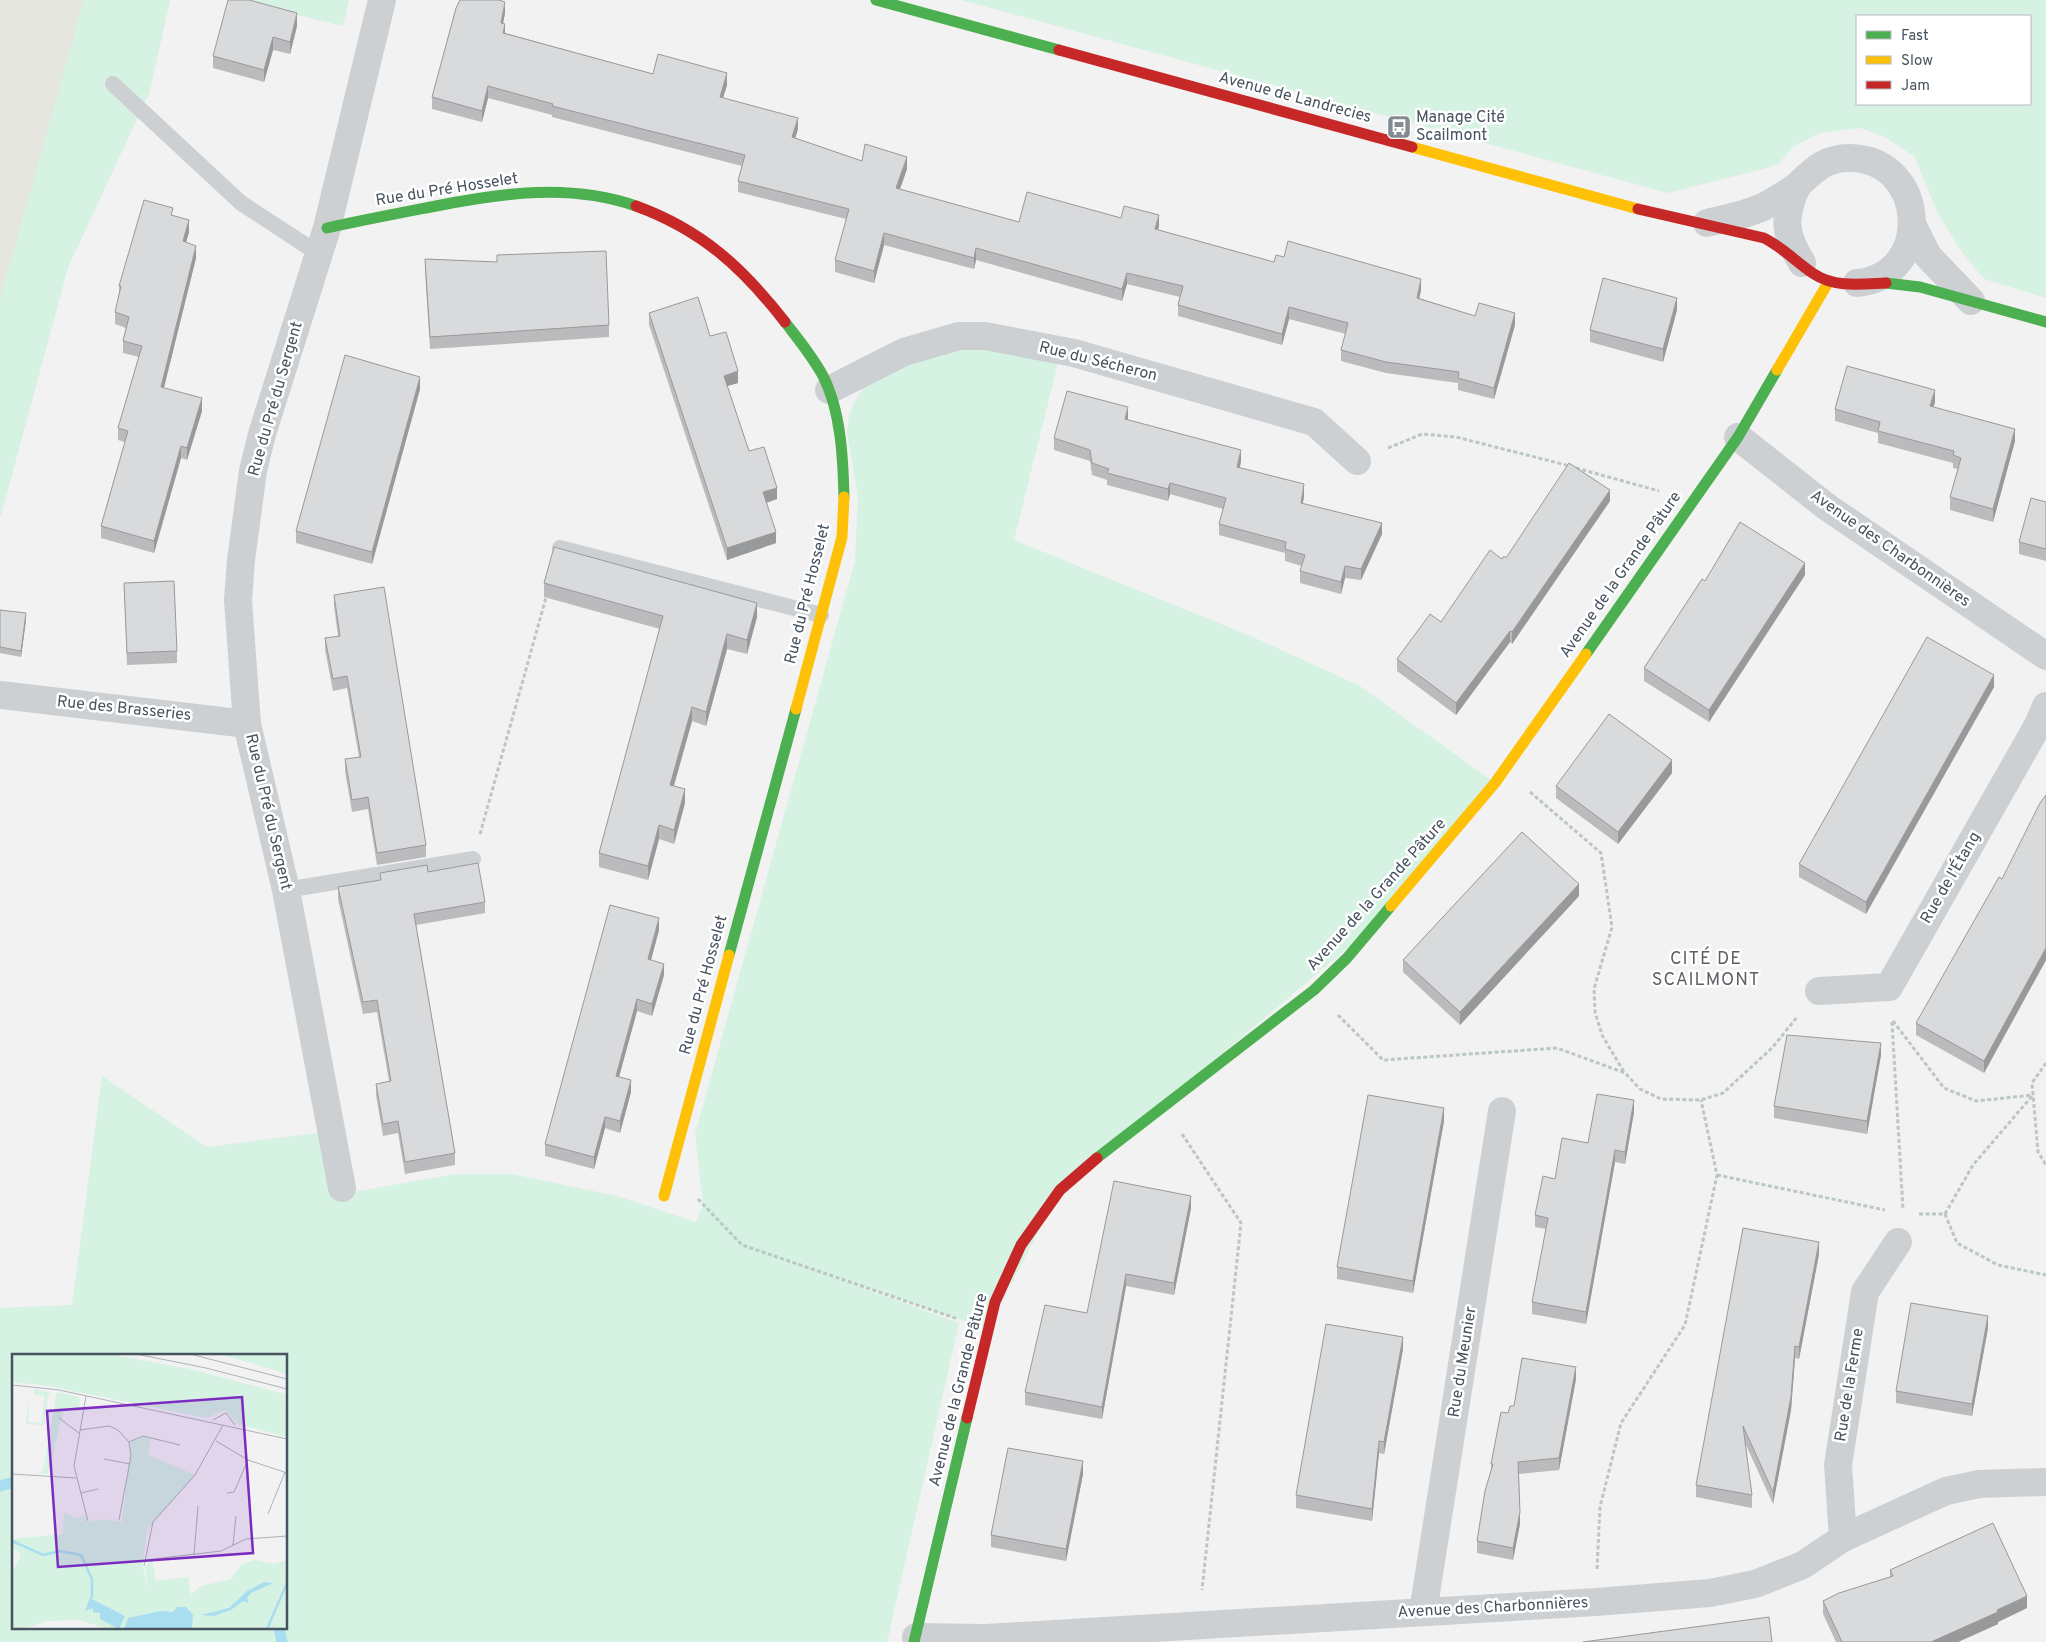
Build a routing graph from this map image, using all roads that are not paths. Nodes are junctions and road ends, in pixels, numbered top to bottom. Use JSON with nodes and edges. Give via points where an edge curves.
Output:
{"nodes":[{"id":1,"x":382,"y":0,"type":"edge"},
{"id":2,"x":876,"y":0,"type":"edge"},
{"id":3,"x":113,"y":84,"type":"dead end"},
{"id":4,"x":1796,"y":186,"type":"junction"},
{"id":5,"x":1707,"y":223,"type":"junction"},
{"id":6,"x":1913,"y":226,"type":"junction"},
{"id":7,"x":327,"y":228,"type":"junction"},
{"id":8,"x":319,"y":254,"type":"junction"},
{"id":9,"x":1802,"y":263,"type":"junction"},
{"id":10,"x":1837,"y":283,"type":"junction"},
{"id":11,"x":1971,"y":301,"type":"junction"},
{"id":12,"x":2046,"y":322,"type":"edge"},
{"id":13,"x":829,"y":390,"type":"junction"},
{"id":14,"x":1738,"y":437,"type":"junction"},
{"id":15,"x":1357,"y":461,"type":"road end"},
{"id":16,"x":560,"y":548,"type":"edge"},
{"id":17,"x":820,"y":615,"type":"junction"},
{"id":18,"x":2046,"y":656,"type":"edge"},
{"id":19,"x":0,"y":696,"type":"edge"},
{"id":20,"x":2046,"y":706,"type":"edge"},
{"id":21,"x":247,"y":724,"type":"junction"},
{"id":22,"x":473,"y":859,"type":"road end"},
{"id":23,"x":286,"y":890,"type":"junction"},
{"id":24,"x":1819,"y":991,"type":"road end"},
{"id":25,"x":1502,"y":1111,"type":"dead end"},
{"id":26,"x":342,"y":1188,"type":"dead end"},
{"id":27,"x":664,"y":1196,"type":"dead end"},
{"id":28,"x":1898,"y":1242,"type":"road end"},
{"id":29,"x":2046,"y":1482,"type":"edge"},
{"id":30,"x":1843,"y":1538,"type":"junction"},
{"id":31,"x":1423,"y":1612,"type":"junction"},
{"id":32,"x":915,"y":1639,"type":"edge"}],
"edges":[{"from":1,"to":7,"type":"street","name":"Rue du Pré du Sergent"},
{"from":2,"to":5,"type":"street","name":"Avenue de Landrecies","via":[[1649,212]]},
{"from":3,"to":8,"type":"lane","via":[[241,203]]},
{"from":4,"to":5,"type":"street","via":[[1759,208]]},
{"from":4,"to":6,"type":"street","via":[[1811,171],[1829,161],[1850,158],[1870,161],[1889,171],[1903,186],[1911,205]]},
{"from":4,"to":9,"type":"street","via":[[1788,204],[1786,226],[1791,245]]},
{"from":5,"to":9,"type":"street","name":"Avenue de Landrecies","via":[[1764,238]]},
{"from":6,"to":10,"type":"street","via":[[1908,245],[1898,262],[1883,275],[1865,283]]},
{"from":6,"to":11,"type":"street","via":[[1928,256]]},
{"from":7,"to":8,"type":"street","name":"Rue du Pré du Sergent"},
{"from":7,"to":13,"type":"street","name":"Rue du Pré Hosselet","via":[[470,199],[512,194],[552,191],[632,203],[687,227],[720,250],[753,281],[807,353]]},
{"from":8,"to":21,"type":"street","name":"Rue du Pré du Sergent","via":[[253,471],[238,600]]},
{"from":9,"to":10,"type":"street","via":[[1814,274]]},
{"from":10,"to":11,"type":"street","via":[[1892,283]]},
{"from":10,"to":14,"type":"street","name":"Avenue de la Grande Pâture"},
{"from":11,"to":12,"type":"street"},
{"from":13,"to":15,"type":"street","name":"Rue du Sécheron","via":[[904,352],[959,336],[985,336],[1074,353],[1314,422]]},
{"from":13,"to":17,"type":"street","name":"Rue du Pré Hosselet","via":[[845,495],[842,537]]},
{"from":14,"to":18,"type":"street","name":"Avenue des Charbonnières","via":[[1827,507]]},
{"from":14,"to":32,"type":"street","name":"Avenue de la Grande Pâture","via":[[1505,771],[1371,931],[1314,990],[1109,1147],[1060,1190],[1021,1245],[995,1302]]},
{"from":16,"to":17,"type":"lane"},
{"from":17,"to":27,"type":"street","name":"Rue du Pré Hosselet"},
{"from":19,"to":21,"type":"street","name":"Rue des Brasseries"},
{"from":20,"to":24,"type":"street","name":"Rue de l'Étang","via":[[1890,986]]},
{"from":21,"to":23,"type":"street","name":"Rue du Pré du Sergent"},
{"from":22,"to":23,"type":"lane"},
{"from":23,"to":26,"type":"street","name":"Rue du Pré du Sergent"},
{"from":25,"to":31,"type":"street","name":"Rue du Meunier"},
{"from":28,"to":30,"type":"street","name":"Rue de la Ferme","via":[[1865,1292],[1838,1465]]},
{"from":29,"to":30,"type":"street","name":"Avenue des Charbonnières","via":[[1979,1484],[1946,1492]]},
{"from":30,"to":31,"type":"street","name":"Avenue des Charbonnières","via":[[1803,1565],[1755,1584],[1710,1593]]},
{"from":31,"to":32,"type":"street","name":"Avenue des Charbonnières","via":[[985,1638]]}]}
